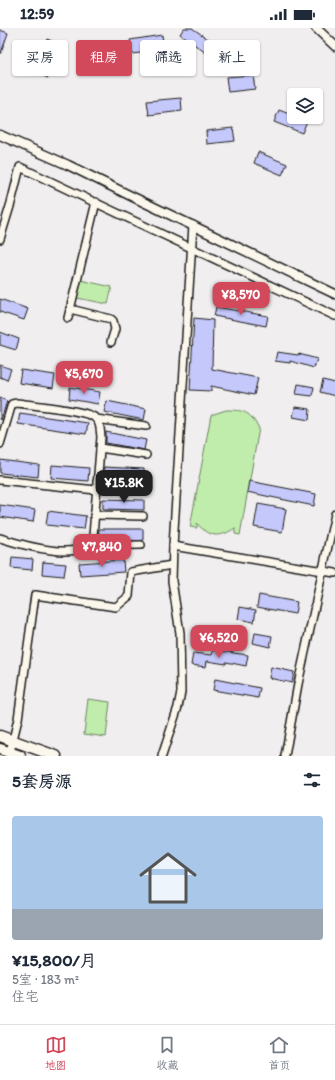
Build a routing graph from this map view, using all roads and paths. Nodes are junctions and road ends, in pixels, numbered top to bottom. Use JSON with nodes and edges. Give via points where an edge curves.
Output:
{"nodes":[{"id":1,"x":316,"y":28,"type":"edge"},
{"id":2,"x":335,"y":46,"type":"edge"},
{"id":3,"x":0,"y":135,"type":"edge"},
{"id":4,"x":96,"y":202,"type":"junction"},
{"id":5,"x":193,"y":225,"type":"junction"},
{"id":6,"x":0,"y":239,"type":"edge"},
{"id":7,"x":191,"y":247,"type":"junction"},
{"id":8,"x":335,"y":294,"type":"edge"},
{"id":9,"x":70,"y":309,"type":"junction"},
{"id":10,"x":335,"y":316,"type":"edge"},
{"id":11,"x":68,"y":318,"type":"dead end"},
{"id":12,"x":111,"y":342,"type":"dead end"},
{"id":13,"x":96,"y":419,"type":"junction"},
{"id":14,"x":146,"y":426,"type":"dead end"},
{"id":15,"x":0,"y":444,"type":"edge"},
{"id":16,"x":100,"y":448,"type":"junction"},
{"id":17,"x":146,"y":455,"type":"dead end"},
{"id":18,"x":0,"y":480,"type":"edge"},
{"id":19,"x":97,"y":482,"type":"junction"},
{"id":20,"x":143,"y":485,"type":"dead end"},
{"id":21,"x":96,"y":490,"type":"junction"},
{"id":22,"x":335,"y":514,"type":"edge"},
{"id":23,"x":94,"y":515,"type":"junction"},
{"id":24,"x":143,"y":516,"type":"dead end"},
{"id":25,"x":0,"y":538,"type":"edge"},
{"id":26,"x":141,"y":545,"type":"dead end"},
{"id":27,"x":88,"y":546,"type":"junction"},
{"id":28,"x":173,"y":546,"type":"junction"},
{"id":29,"x":172,"y":565,"type":"junction"},
{"id":30,"x":322,"y":571,"type":"junction"},
{"id":31,"x":335,"y":573,"type":"edge"},
{"id":32,"x":0,"y":736,"type":"edge"},
{"id":33,"x":13,"y":741,"type":"junction"},
{"id":34,"x":0,"y":749,"type":"edge"},
{"id":35,"x":18,"y":755,"type":"edge"},
{"id":36,"x":56,"y":756,"type":"edge"},
{"id":37,"x":162,"y":756,"type":"edge"},
{"id":38,"x":285,"y":756,"type":"edge"}],
"edges":[{"from":1,"to":2,"type":"street"},
{"from":3,"to":5,"type":"street"},
{"from":4,"to":6,"type":"street","via":[[20,166]]},
{"from":4,"to":7,"type":"street"},
{"from":4,"to":9,"type":"street"},
{"from":5,"to":7,"type":"street"},
{"from":5,"to":8,"type":"street"},
{"from":7,"to":10,"type":"street"},
{"from":7,"to":28,"type":"street"},
{"from":9,"to":11,"type":"street"},
{"from":9,"to":12,"type":"street","via":[[111,319],[115,324]]},
{"from":13,"to":14,"type":"street"},
{"from":13,"to":15,"type":"street","via":[[83,413],[12,404]]},
{"from":13,"to":16,"type":"street","via":[[100,428]]},
{"from":16,"to":17,"type":"street"},
{"from":16,"to":19,"type":"street"},
{"from":18,"to":21,"type":"street"},
{"from":19,"to":20,"type":"street"},
{"from":19,"to":21,"type":"street"},
{"from":21,"to":23,"type":"street"},
{"from":22,"to":30,"type":"street"},
{"from":23,"to":24,"type":"street"},
{"from":23,"to":27,"type":"street","via":[[92,542]]},
{"from":25,"to":27,"type":"street","via":[[58,550],[79,550]]},
{"from":26,"to":27,"type":"street"},
{"from":28,"to":29,"type":"street"},
{"from":28,"to":30,"type":"street"},
{"from":29,"to":33,"type":"street","via":[[131,572],[129,596],[116,607],[34,595],[27,659]]},
{"from":29,"to":37,"type":"street","via":[[180,633],[181,692]]},
{"from":30,"to":31,"type":"street"},
{"from":30,"to":38,"type":"street"},
{"from":32,"to":33,"type":"main road"},
{"from":33,"to":35,"type":"street"},
{"from":33,"to":36,"type":"main road"},
{"from":34,"to":35,"type":"main road"}]}
